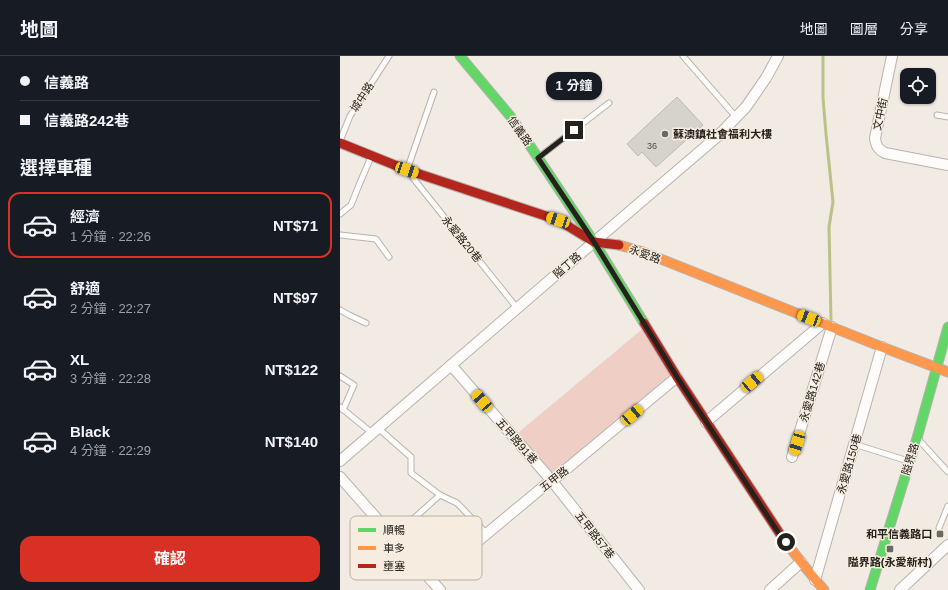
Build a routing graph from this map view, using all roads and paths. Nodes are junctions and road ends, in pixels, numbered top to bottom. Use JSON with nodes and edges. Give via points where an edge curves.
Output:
{"nodes":[{"id":1,"x":389,"y":56,"type":"edge"},
{"id":2,"x":460,"y":56,"type":"edge"},
{"id":3,"x":683,"y":56,"type":"edge"},
{"id":4,"x":778,"y":56,"type":"edge"},
{"id":5,"x":892,"y":56,"type":"edge"},
{"id":6,"x":434,"y":92,"type":"dead end"},
{"id":7,"x":609,"y":103,"type":"dead end"},
{"id":8,"x":937,"y":115,"type":"dead end"},
{"id":9,"x":736,"y":117,"type":"junction"},
{"id":10,"x":948,"y":117,"type":"edge"},
{"id":11,"x":340,"y":142,"type":"edge"},
{"id":12,"x":372,"y":156,"type":"junction"},
{"id":13,"x":538,"y":158,"type":"junction"},
{"id":14,"x":948,"y":165,"type":"edge"},
{"id":15,"x":407,"y":170,"type":"junction"},
{"id":16,"x":340,"y":214,"type":"edge"},
{"id":17,"x":340,"y":235,"type":"edge"},
{"id":18,"x":594,"y":242,"type":"junction"},
{"id":19,"x":389,"y":257,"type":"dead end"},
{"id":20,"x":517,"y":308,"type":"junction"},
{"id":21,"x":340,"y":310,"type":"edge"},
{"id":22,"x":366,"y":323,"type":"dead end"},
{"id":23,"x":828,"y":325,"type":"junction"},
{"id":24,"x":948,"y":327,"type":"edge"},
{"id":25,"x":882,"y":347,"type":"junction"},
{"id":26,"x":451,"y":365,"type":"junction"},
{"id":27,"x":936,"y":368,"type":"junction"},
{"id":28,"x":948,"y":372,"type":"edge"},
{"id":29,"x":340,"y":376,"type":"edge"},
{"id":30,"x":677,"y":377,"type":"junction"},
{"id":31,"x":342,"y":408,"type":"edge"},
{"id":32,"x":706,"y":422,"type":"junction"},
{"id":33,"x":375,"y":430,"type":"junction"},
{"id":34,"x":917,"y":438,"type":"junction"},
{"id":35,"x":854,"y":444,"type":"junction"},
{"id":36,"x":792,"y":457,"type":"dead end"},
{"id":37,"x":340,"y":460,"type":"edge"},
{"id":38,"x":909,"y":461,"type":"junction"},
{"id":39,"x":948,"y":472,"type":"edge"},
{"id":40,"x":340,"y":477,"type":"edge"},
{"id":41,"x":552,"y":481,"type":"junction"},
{"id":42,"x":440,"y":495,"type":"junction"},
{"id":43,"x":948,"y":506,"type":"edge"},
{"id":44,"x":374,"y":516,"type":"edge"},
{"id":45,"x":416,"y":516,"type":"edge"},
{"id":46,"x":470,"y":516,"type":"edge"},
{"id":47,"x":939,"y":528,"type":"dead end"},
{"id":48,"x":482,"y":529,"type":"edge"},
{"id":49,"x":487,"y":534,"type":"junction"},
{"id":50,"x":482,"y":538,"type":"edge"},
{"id":51,"x":948,"y":545,"type":"edge"},
{"id":52,"x":801,"y":562,"type":"junction"},
{"id":53,"x":431,"y":580,"type":"edge"},
{"id":54,"x":815,"y":580,"type":"junction"},
{"id":55,"x":440,"y":590,"type":"edge"},
{"id":56,"x":639,"y":590,"type":"edge"},
{"id":57,"x":770,"y":590,"type":"edge"},
{"id":58,"x":824,"y":590,"type":"edge"},
{"id":59,"x":870,"y":590,"type":"edge"},
{"id":60,"x":900,"y":590,"type":"edge"}],
"edges":[{"from":1,"to":11,"type":"lane","name":"城中路","via":[[350,116]]},
{"from":2,"to":13,"type":"street","name":"信義路","via":[[511,117]]},
{"from":3,"to":9,"type":"lane"},
{"from":4,"to":9,"type":"street","name":"隘丁路","via":[[766,78]]},
{"from":5,"to":14,"type":"street","name":"文中街","via":[[875,138],[876,145],[885,153]]},
{"from":6,"to":15,"type":"lane"},
{"from":7,"to":13,"type":"lane"},
{"from":8,"to":10,"type":"lane"},
{"from":9,"to":18,"type":"street","name":"隘丁路","via":[[718,136]]},
{"from":11,"to":12,"type":"street","name":"永愛路"},
{"from":12,"to":15,"type":"street","name":"永愛路"},
{"from":12,"to":16,"type":"lane","via":[[351,206]]},
{"from":13,"to":18,"type":"street","name":"信義路"},
{"from":15,"to":18,"type":"street","name":"永愛路","via":[[558,220]]},
{"from":15,"to":20,"type":"lane","name":"永愛路20巷"},
{"from":17,"to":19,"type":"lane","via":[[376,239]]},
{"from":18,"to":20,"type":"street","name":"隘丁路"},
{"from":18,"to":23,"type":"street","name":"永愛路","via":[[616,244],[643,252]]},
{"from":18,"to":30,"type":"street","name":"信義路"},
{"from":20,"to":26,"type":"street","name":"隘丁路"},
{"from":21,"to":22,"type":"lane"},
{"from":23,"to":25,"type":"street","name":"永愛路"},
{"from":23,"to":32,"type":"street"},
{"from":23,"to":36,"type":"street","name":"永愛路142巷"},
{"from":24,"to":27,"type":"street","name":"隘界路"},
{"from":25,"to":27,"type":"street","name":"永愛路"},
{"from":25,"to":35,"type":"street","name":"永愛路150巷"},
{"from":26,"to":33,"type":"street","name":"隘丁路"},
{"from":26,"to":41,"type":"street","name":"五甲路91巷"},
{"from":27,"to":28,"type":"street","name":"永愛路"},
{"from":27,"to":34,"type":"street","name":"隘界路"},
{"from":29,"to":31,"type":"lane","via":[[354,385]]},
{"from":30,"to":32,"type":"street","name":"信義路"},
{"from":30,"to":41,"type":"street","name":"五甲路"},
{"from":31,"to":33,"type":"lane"},
{"from":32,"to":52,"type":"street","name":"信義路","via":[[778,532]]},
{"from":33,"to":37,"type":"street","name":"隘丁路"},
{"from":33,"to":42,"type":"lane","via":[[411,457],[411,473]]},
{"from":34,"to":38,"type":"street","name":"隘界路"},
{"from":34,"to":39,"type":"lane"},
{"from":35,"to":38,"type":"lane"},
{"from":35,"to":54,"type":"street","name":"永愛路150巷"},
{"from":38,"to":59,"type":"street","name":"隘界路"},
{"from":40,"to":44,"type":"street"},
{"from":41,"to":49,"type":"street","name":"五甲路"},
{"from":41,"to":56,"type":"street","name":"五甲路57巷"},
{"from":42,"to":45,"type":"lane"},
{"from":42,"to":46,"type":"lane","via":[[457,503]]},
{"from":43,"to":47,"type":"lane"},
{"from":48,"to":49,"type":"lane"},
{"from":49,"to":50,"type":"street","name":"五甲路"},
{"from":51,"to":60,"type":"street"},
{"from":52,"to":54,"type":"street","name":"信義路"},
{"from":52,"to":57,"type":"street"},
{"from":53,"to":55,"type":"street"},
{"from":54,"to":58,"type":"street","name":"信義路"}]}
